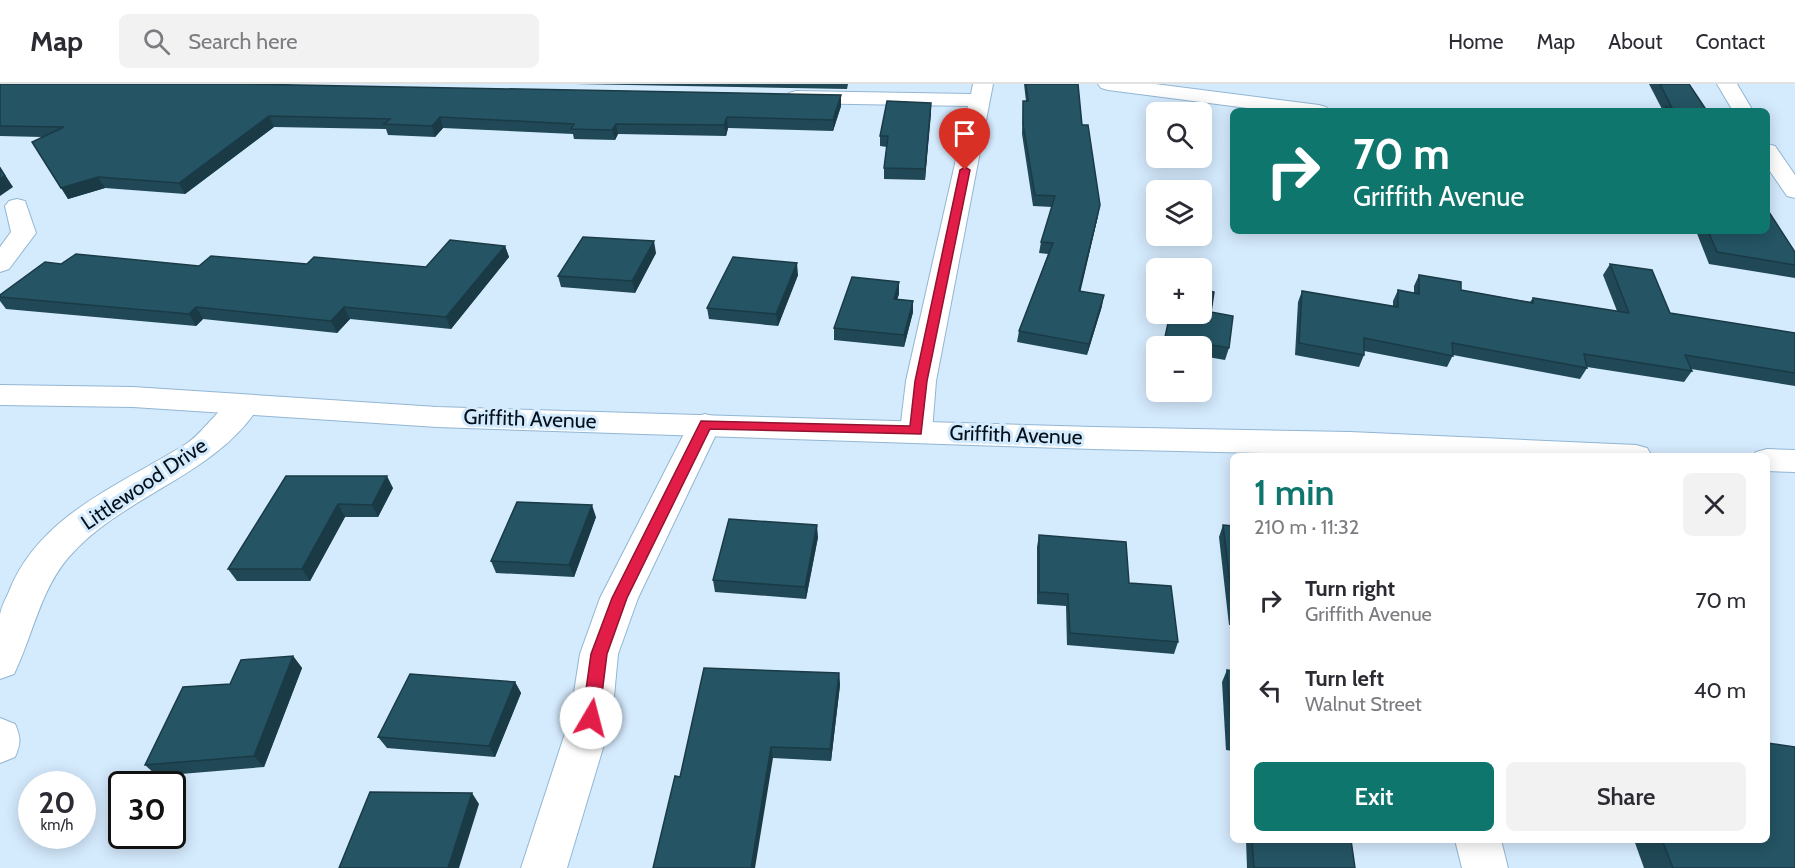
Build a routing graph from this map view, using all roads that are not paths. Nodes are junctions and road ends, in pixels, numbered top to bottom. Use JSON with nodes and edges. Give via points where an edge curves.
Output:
{"nodes":[{"id":1,"x":1108,"y":84,"type":"edge"},
{"id":2,"x":1726,"y":84,"type":"edge"},
{"id":3,"x":982,"y":92,"type":"edge"},
{"id":4,"x":779,"y":96,"type":"edge"},
{"id":5,"x":1296,"y":108,"type":"edge"},
{"id":6,"x":1741,"y":108,"type":"edge"},
{"id":7,"x":1770,"y":155,"type":"edge"},
{"id":8,"x":1795,"y":191,"type":"edge"},
{"id":9,"x":16,"y":206,"type":"dead end"},
{"id":10,"x":0,"y":264,"type":"edge"},
{"id":11,"x":0,"y":395,"type":"edge"},
{"id":12,"x":245,"y":405,"type":"junction"},
{"id":13,"x":705,"y":424,"type":"junction"},
{"id":14,"x":916,"y":431,"type":"junction"},
{"id":15,"x":1352,"y":449,"type":"edge"},
{"id":16,"x":1514,"y":453,"type":"edge"},
{"id":17,"x":1770,"y":460,"type":"edge"},
{"id":18,"x":1795,"y":461,"type":"edge"},
{"id":19,"x":0,"y":662,"type":"edge"},
{"id":20,"x":0,"y":737,"type":"edge"},
{"id":21,"x":0,"y":744,"type":"edge"},
{"id":22,"x":1479,"y":843,"type":"edge"},
{"id":23,"x":544,"y":868,"type":"edge"},
{"id":24,"x":1485,"y":868,"type":"edge"}],
"edges":[{"from":1,"to":5,"type":"street"},
{"from":2,"to":6,"type":"street"},
{"from":3,"to":4,"type":"street"},
{"from":3,"to":14,"type":"street","via":[[921,381]]},
{"from":7,"to":8,"type":"street"},
{"from":9,"to":10,"type":"street","via":[[24,233]]},
{"from":11,"to":12,"type":"street","name":"Griffith Avenue","via":[[133,397]]},
{"from":12,"to":13,"type":"street","name":"Griffith Avenue","via":[[437,417]]},
{"from":12,"to":19,"type":"street","name":"Littlewood Drive","via":[[200,450],[116,499],[56,548],[33,578]]},
{"from":13,"to":14,"type":"street","name":"Griffith Avenue"},
{"from":13,"to":23,"type":"street","via":[[619,598],[599,654],[591,718]]},
{"from":14,"to":15,"type":"street","name":"Griffith Avenue"},
{"from":15,"to":16,"type":"street","name":"Griffith Avenue"},
{"from":17,"to":18,"type":"street"},
{"from":20,"to":21,"type":"street"},
{"from":22,"to":24,"type":"street"}]}
